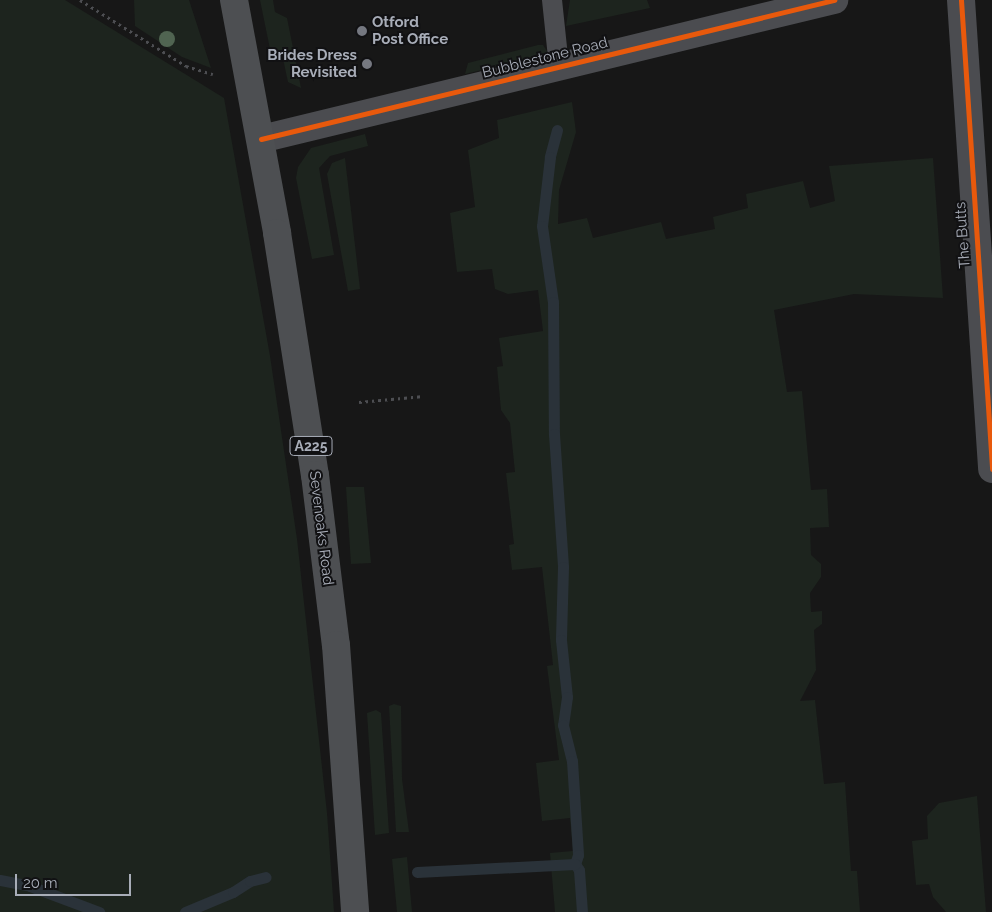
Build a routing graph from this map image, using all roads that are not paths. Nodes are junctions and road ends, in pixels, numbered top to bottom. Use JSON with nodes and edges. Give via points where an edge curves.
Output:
{"nodes":[{"id":1,"x":234,"y":0,"type":"edge"},
{"id":2,"x":552,"y":0,"type":"edge"},
{"id":3,"x":834,"y":0,"type":"edge"},
{"id":4,"x":961,"y":0,"type":"edge"},
{"id":5,"x":559,"y":67,"type":"junction"},
{"id":6,"x":261,"y":140,"type":"junction"},
{"id":7,"x":992,"y":469,"type":"edge"},
{"id":8,"x":355,"y":912,"type":"edge"}],
"edges":[{"from":1,"to":6,"type":"main road","name":"Sevenoaks Road","number":"A225"},
{"from":2,"to":5,"type":"lane"},
{"from":3,"to":5,"type":"street","name":"Bubblestone Road"},
{"from":4,"to":7,"type":"street","name":"The Butts"},
{"from":5,"to":6,"type":"street","name":"Bubblestone Road"},
{"from":6,"to":8,"type":"main road","name":"Sevenoaks Road","number":"A225","via":[[302,384],[331,606]]}]}
